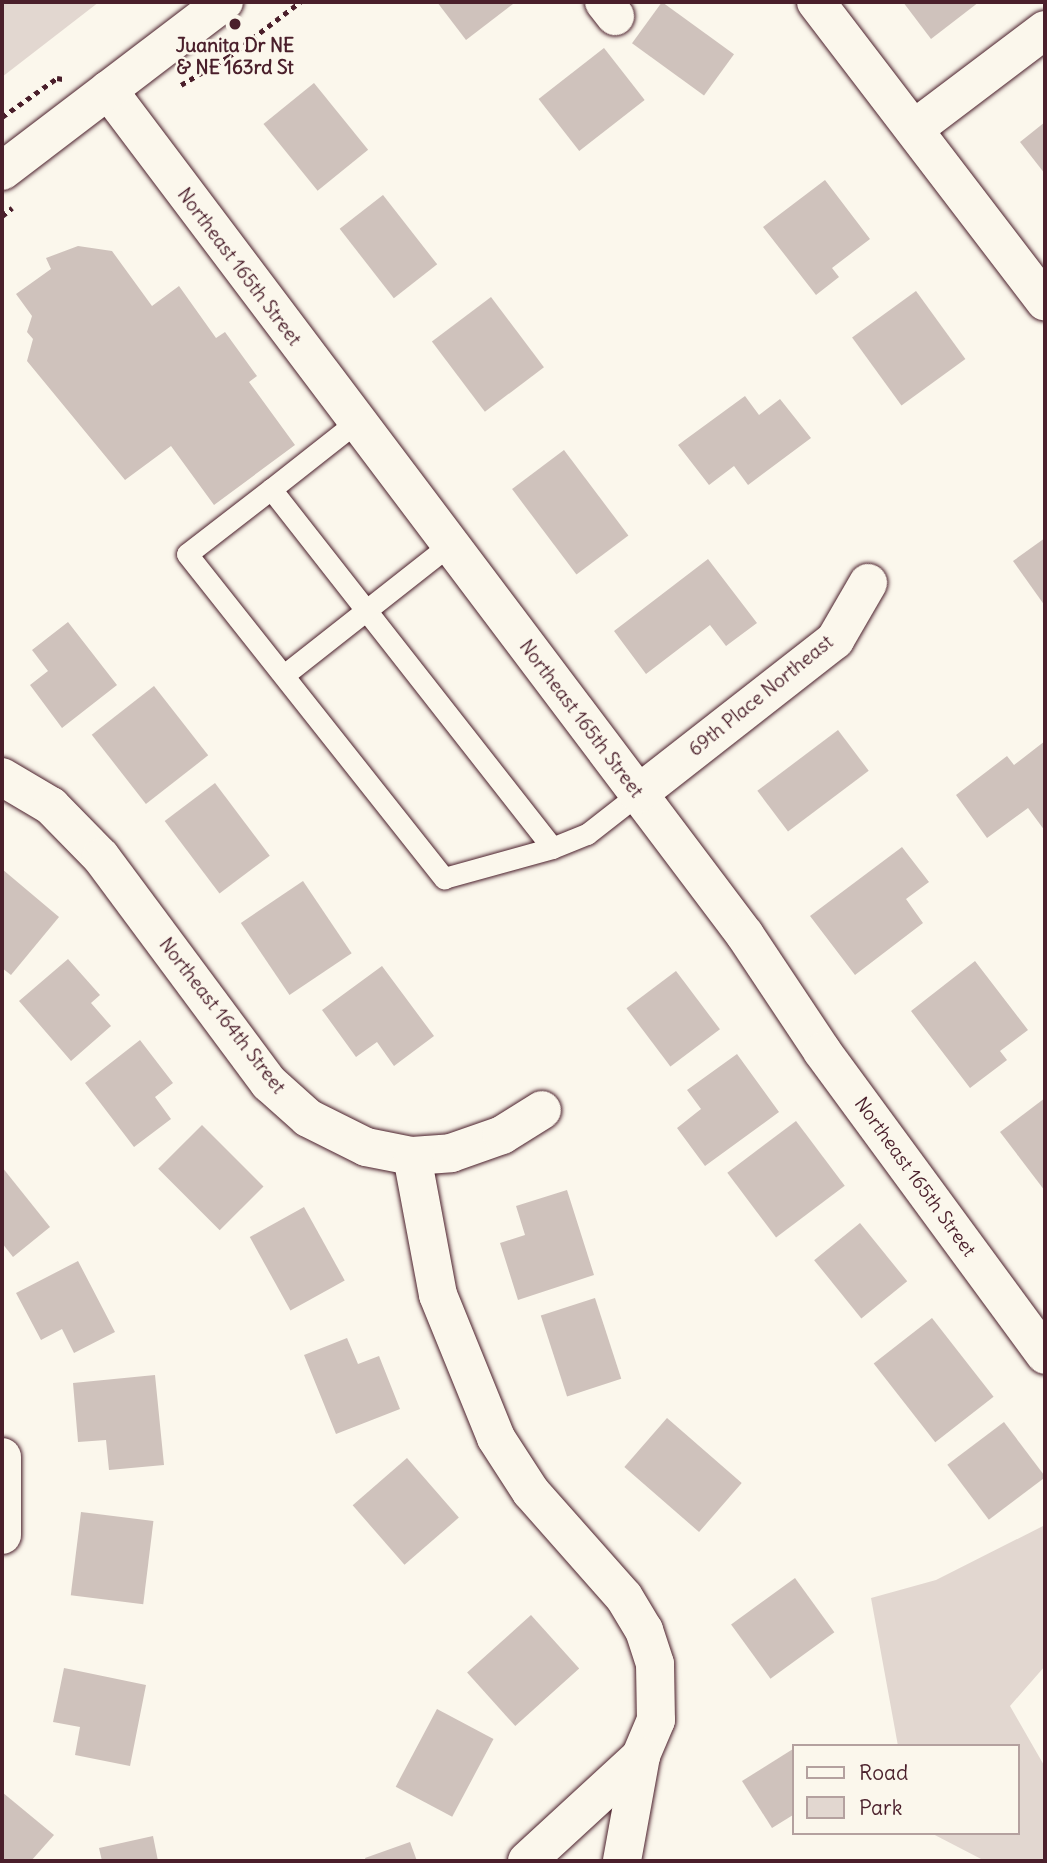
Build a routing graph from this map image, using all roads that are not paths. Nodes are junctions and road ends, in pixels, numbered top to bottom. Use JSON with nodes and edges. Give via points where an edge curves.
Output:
{"nodes":[{"id":1,"x":224,"y":2,"type":"edge"},
{"id":2,"x":816,"y":2,"type":"edge"},
{"id":3,"x":1045,"y":30,"type":"edge"},
{"id":4,"x":108,"y":90,"type":"junction"},
{"id":5,"x":914,"y":130,"type":"junction"},
{"id":6,"x":2,"y":171,"type":"edge"},
{"id":7,"x":1045,"y":301,"type":"edge"},
{"id":8,"x":355,"y":423,"type":"junction"},
{"id":9,"x":271,"y":488,"type":"junction"},
{"id":10,"x":448,"y":547,"type":"junction"},
{"id":11,"x":868,"y":583,"type":"dead end"},
{"id":12,"x":367,"y":612,"type":"junction"},
{"id":13,"x":284,"y":675,"type":"junction"},
{"id":14,"x":2,"y":777,"type":"edge"},
{"id":15,"x":638,"y":794,"type":"junction"},
{"id":16,"x":552,"y":848,"type":"junction"},
{"id":17,"x":542,"y":1110,"type":"dead end"},
{"id":18,"x":412,"y":1156,"type":"junction"},
{"id":19,"x":1045,"y":1355,"type":"edge"},
{"id":20,"x":2,"y":1457,"type":"edge"},
{"id":21,"x":2,"y":1535,"type":"edge"},
{"id":22,"x":640,"y":1756,"type":"junction"},
{"id":23,"x":527,"y":1861,"type":"edge"},
{"id":24,"x":622,"y":1861,"type":"edge"}],
"edges":[{"from":1,"to":4,"type":"street"},
{"from":2,"to":5,"type":"street"},
{"from":3,"to":5,"type":"street"},
{"from":4,"to":6,"type":"street"},
{"from":4,"to":8,"type":"street","name":"Northeast 165th Street"},
{"from":5,"to":7,"type":"street"},
{"from":8,"to":9,"type":"lane"},
{"from":8,"to":10,"type":"street","name":"Northeast 165th Street"},
{"from":9,"to":12,"type":"lane"},
{"from":9,"to":13,"type":"lane","via":[[187,554]]},
{"from":10,"to":12,"type":"lane"},
{"from":10,"to":15,"type":"street","name":"Northeast 165th Street"},
{"from":11,"to":15,"type":"street","name":"69th Place Northeast","via":[[835,640]]},
{"from":12,"to":13,"type":"lane"},
{"from":12,"to":16,"type":"lane"},
{"from":13,"to":16,"type":"lane","via":[[443,878]]},
{"from":14,"to":18,"type":"street","name":"Northeast 164th Street","via":[[51,806],[101,857],[269,1083],[320,1124],[366,1147]]},
{"from":15,"to":16,"type":"lane","via":[[587,834]]},
{"from":15,"to":19,"type":"street","name":"Northeast 165th Street","via":[[745,935],[830,1062]]},
{"from":17,"to":18,"type":"street","name":"Northeast 164th Street","via":[[502,1135],[451,1153]]},
{"from":18,"to":22,"type":"street","via":[[438,1296],[496,1438],[531,1492],[624,1597],[643,1630],[655,1664],[656,1720]]},
{"from":20,"to":21,"type":"street"},
{"from":22,"to":23,"type":"street"},
{"from":22,"to":24,"type":"street"}]}
